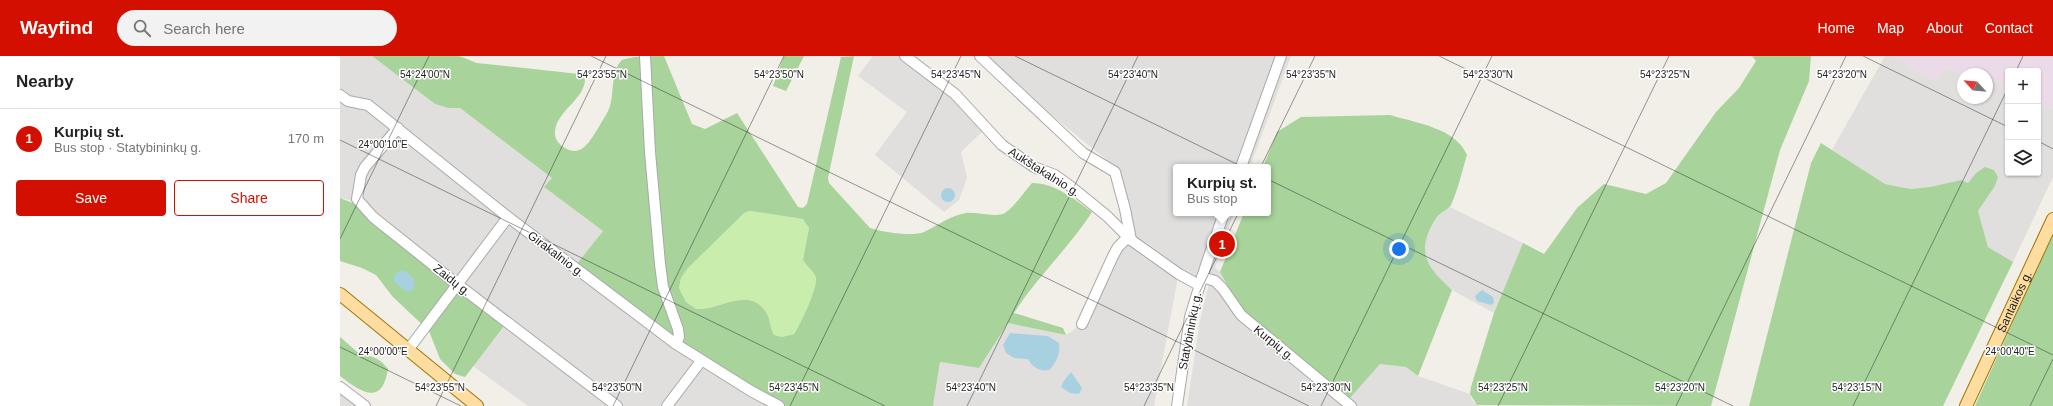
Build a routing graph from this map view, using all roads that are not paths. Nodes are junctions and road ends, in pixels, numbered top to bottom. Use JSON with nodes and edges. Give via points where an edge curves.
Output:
{"nodes":[{"id":1,"x":645,"y":56,"type":"edge"},
{"id":2,"x":905,"y":56,"type":"edge"},
{"id":3,"x":980,"y":56,"type":"edge"},
{"id":4,"x":1281,"y":56,"type":"edge"},
{"id":5,"x":340,"y":95,"type":"edge"},
{"id":6,"x":398,"y":128,"type":"junction"},
{"id":7,"x":1242,"y":164,"type":"edge"},
{"id":8,"x":1223,"y":216,"type":"edge"},
{"id":9,"x":508,"y":217,"type":"junction"},
{"id":10,"x":2053,"y":219,"type":"edge"},
{"id":11,"x":1129,"y":238,"type":"junction"},
{"id":12,"x":1201,"y":281,"type":"junction"},
{"id":13,"x":457,"y":284,"type":"junction"},
{"id":14,"x":340,"y":294,"type":"edge"},
{"id":15,"x":1082,"y":324,"type":"dead end"},
{"id":16,"x":676,"y":344,"type":"junction"},
{"id":17,"x":408,"y":350,"type":"junction"},
{"id":18,"x":700,"y":361,"type":"junction"},
{"id":19,"x":340,"y":387,"type":"edge"},
{"id":20,"x":365,"y":406,"type":"edge"},
{"id":21,"x":477,"y":406,"type":"edge"},
{"id":22,"x":617,"y":406,"type":"edge"},
{"id":23,"x":667,"y":406,"type":"edge"},
{"id":24,"x":779,"y":406,"type":"edge"},
{"id":25,"x":1178,"y":406,"type":"edge"},
{"id":26,"x":1351,"y":406,"type":"edge"},
{"id":27,"x":1966,"y":406,"type":"edge"}],
"edges":[{"from":1,"to":16,"type":"street","via":[[660,264],[663,287],[678,329],[679,337]]},
{"from":2,"to":11,"type":"street","name":"Aukštakalnio g.","via":[[955,94],[1002,145],[1034,167],[1070,186]]},
{"from":3,"to":11,"type":"street","via":[[1083,154],[1115,172],[1126,209]]},
{"from":4,"to":7,"type":"street"},
{"from":5,"to":6,"type":"street","name":"Girakalnio g.","via":[[348,101],[368,104]]},
{"from":6,"to":9,"type":"street","name":"Girakalnio g."},
{"from":6,"to":13,"type":"street","name":"Zaidų g.","via":[[365,167],[357,199],[373,217]]},
{"from":8,"to":12,"type":"street","name":"Statybininkų g."},
{"from":9,"to":13,"type":"street"},
{"from":9,"to":16,"type":"street","name":"Girakalnio g."},
{"from":10,"to":27,"type":"main road","name":"Santaikos g."},
{"from":11,"to":12,"type":"street","name":"Aukštakalnio g.","via":[[1179,274]]},
{"from":11,"to":15,"type":"street","via":[[1118,247],[1113,256]]},
{"from":12,"to":25,"type":"street","name":"Statybininkų g.","via":[[1190,318]]},
{"from":12,"to":26,"type":"street","name":"Kurpių g.","via":[[1215,281],[1223,288],[1241,315]]},
{"from":13,"to":17,"type":"street"},
{"from":13,"to":22,"type":"street","name":"Zaidų g."},
{"from":14,"to":17,"type":"main road"},
{"from":16,"to":18,"type":"street","name":"Girakalnio g."},
{"from":17,"to":21,"type":"main road"},
{"from":18,"to":23,"type":"street"},
{"from":18,"to":24,"type":"street","name":"Girakalnio g."},
{"from":19,"to":20,"type":"street"}]}
